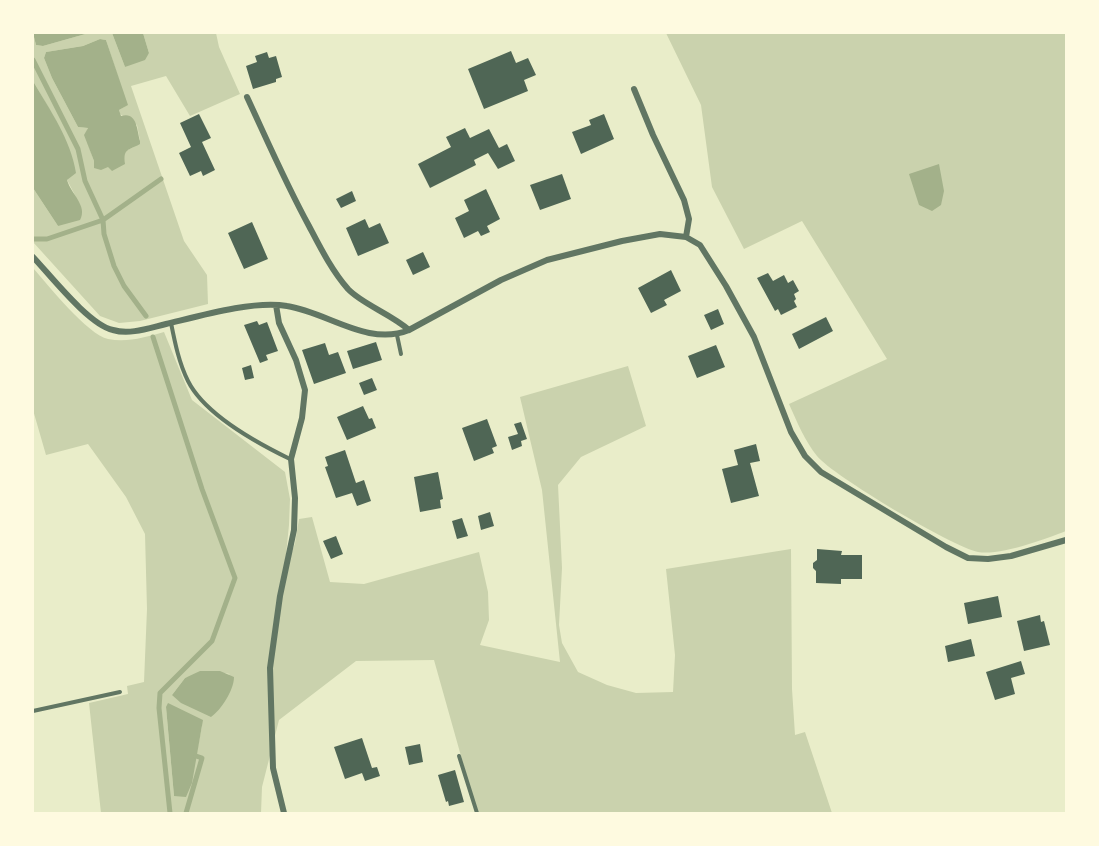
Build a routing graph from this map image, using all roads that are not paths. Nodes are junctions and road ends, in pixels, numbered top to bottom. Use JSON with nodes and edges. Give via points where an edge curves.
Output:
{"nodes":[{"id":1,"x":634,"y":89,"type":"dead end"},
{"id":2,"x":247,"y":97,"type":"dead end"},
{"id":3,"x":686,"y":237,"type":"junction"},
{"id":4,"x":33,"y":257,"type":"edge"},
{"id":5,"x":276,"y":306,"type":"junction"},
{"id":6,"x":171,"y":323,"type":"junction"},
{"id":7,"x":409,"y":330,"type":"junction"},
{"id":8,"x":397,"y":335,"type":"junction"},
{"id":9,"x":401,"y":354,"type":"dead end"},
{"id":10,"x":291,"y":459,"type":"junction"},
{"id":11,"x":1066,"y":540,"type":"edge"},
{"id":12,"x":120,"y":692,"type":"dead end"},
{"id":13,"x":33,"y":711,"type":"edge"},
{"id":14,"x":459,"y":756,"type":"dead end"},
{"id":15,"x":284,"y":813,"type":"edge"},
{"id":16,"x":477,"y":813,"type":"edge"}],
"edges":[{"from":1,"to":3,"type":"street","via":[[684,200],[689,219]]},
{"from":2,"to":7,"type":"street","via":[[324,255],[348,289]]},
{"from":3,"to":7,"type":"street","via":[[660,234],[547,260]]},
{"from":3,"to":11,"type":"street","via":[[700,245],[726,286],[754,337],[791,432],[805,456],[821,472],[968,558],[1011,556]]},
{"from":4,"to":6,"type":"street","via":[[93,320],[111,330],[128,332]]},
{"from":5,"to":6,"type":"street","via":[[222,311]]},
{"from":5,"to":8,"type":"street","via":[[287,306],[367,332]]},
{"from":5,"to":10,"type":"street","via":[[305,390]]},
{"from":6,"to":10,"type":"lane","via":[[179,360],[202,402],[224,420]]},
{"from":7,"to":8,"type":"street"},
{"from":8,"to":9,"type":"lane"},
{"from":10,"to":15,"type":"street","via":[[294,530],[270,668],[273,768]]},
{"from":12,"to":13,"type":"lane"},
{"from":14,"to":16,"type":"lane"}]}
